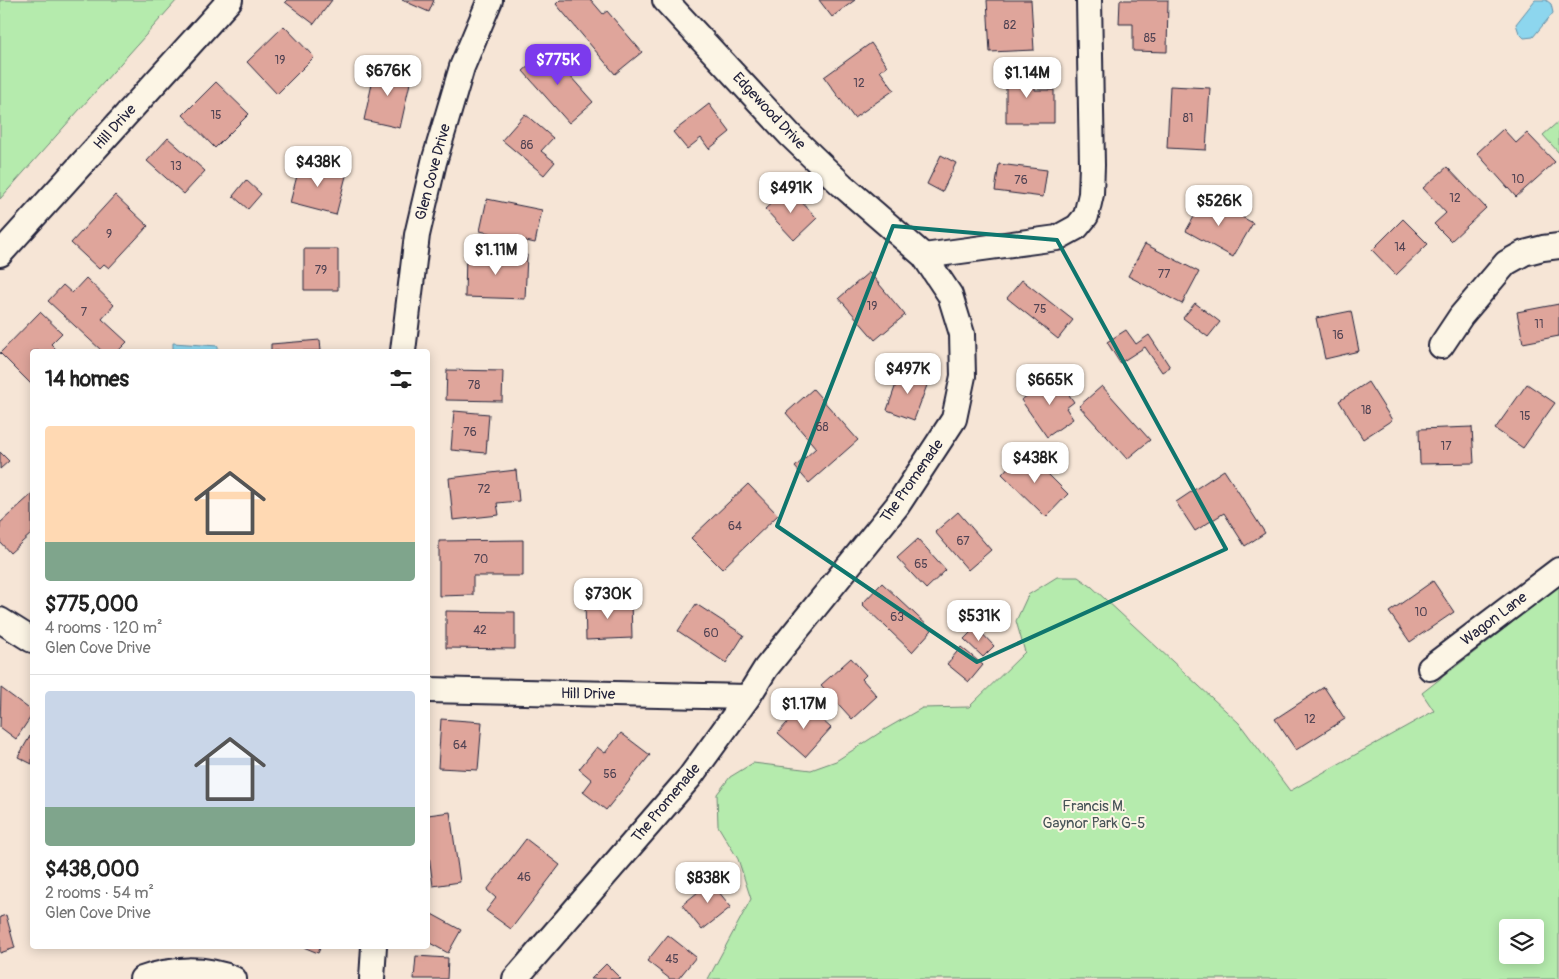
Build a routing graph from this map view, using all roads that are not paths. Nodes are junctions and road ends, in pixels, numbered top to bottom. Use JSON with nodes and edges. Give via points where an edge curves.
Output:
{"nodes":[{"id":1,"x":230,"y":0,"type":"edge"},
{"id":2,"x":490,"y":0,"type":"edge"},
{"id":3,"x":665,"y":0,"type":"edge"},
{"id":4,"x":1089,"y":0,"type":"edge"},
{"id":5,"x":1559,"y":246,"type":"edge"},
{"id":6,"x":0,"y":254,"type":"edge"},
{"id":7,"x":924,"y":256,"type":"junction"},
{"id":8,"x":1441,"y":346,"type":"dead end"},
{"id":9,"x":403,"y":349,"type":"edge"},
{"id":10,"x":1559,"y":570,"type":"edge"},
{"id":11,"x":0,"y":620,"type":"edge"},
{"id":12,"x":30,"y":639,"type":"edge"},
{"id":13,"x":1430,"y":668,"type":"dead end"},
{"id":14,"x":430,"y":690,"type":"edge"},
{"id":15,"x":748,"y":697,"type":"junction"},
{"id":16,"x":374,"y":949,"type":"edge"},
{"id":17,"x":142,"y":979,"type":"edge"},
{"id":18,"x":234,"y":979,"type":"edge"},
{"id":19,"x":372,"y":979,"type":"edge"},
{"id":20,"x":515,"y":979,"type":"edge"}],
"edges":[{"from":1,"to":6,"type":"street","name":"Hill Drive"},
{"from":2,"to":9,"type":"street","name":"Glen Cove Drive","via":[[462,67],[434,162],[417,236]]},
{"from":3,"to":7,"type":"street","name":"Edgewood Drive","via":[[790,135]]},
{"from":4,"to":7,"type":"street","via":[[1092,174],[1086,216],[1077,227],[1057,238]]},
{"from":5,"to":8,"type":"street","via":[[1524,253],[1506,263],[1461,316]]},
{"from":7,"to":15,"type":"street","name":"The Promenade","via":[[950,295],[962,334],[964,376],[954,419],[898,506],[766,668]]},
{"from":10,"to":13,"type":"street","name":"Wagon Lane"},
{"from":11,"to":12,"type":"street"},
{"from":14,"to":15,"type":"street","name":"Hill Drive"},
{"from":15,"to":20,"type":"street","name":"The Promenade","via":[[690,777]]},
{"from":16,"to":19,"type":"street"},
{"from":17,"to":18,"type":"street","via":[[177,970],[199,970]]}]}
